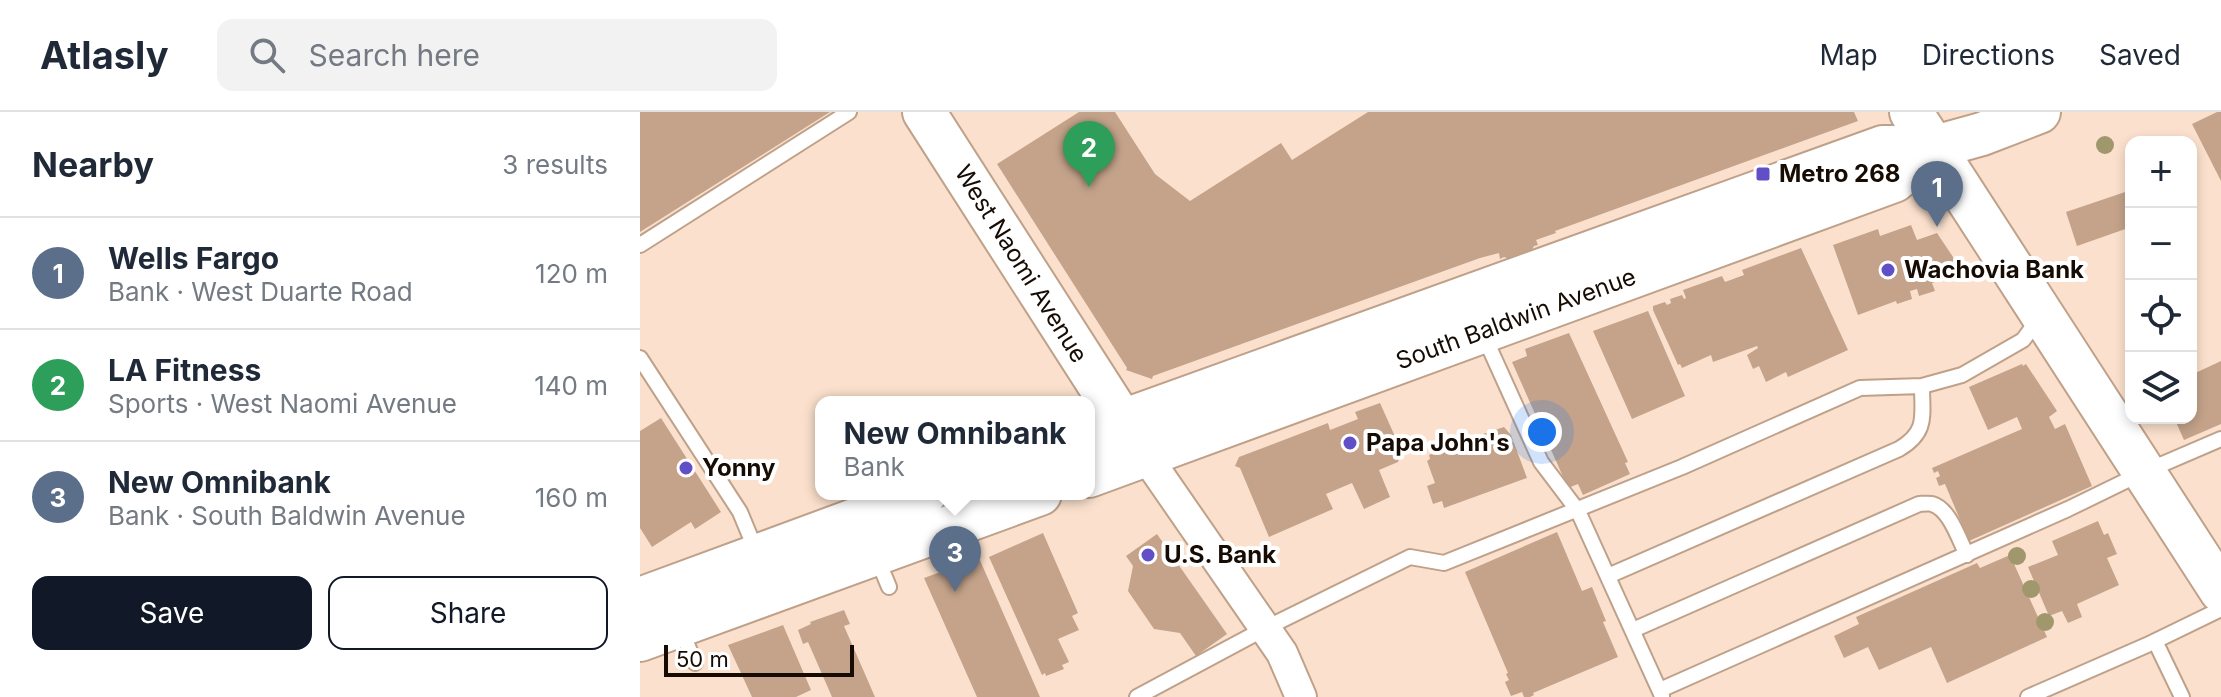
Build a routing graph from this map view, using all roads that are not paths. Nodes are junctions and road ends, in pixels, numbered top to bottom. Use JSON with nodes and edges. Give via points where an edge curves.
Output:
{"nodes":[{"id":1,"x":849,"y":112,"type":"edge"},
{"id":2,"x":924,"y":112,"type":"edge"},
{"id":3,"x":1911,"y":112,"type":"edge"},
{"id":4,"x":2039,"y":112,"type":"edge"},
{"id":5,"x":1935,"y":147,"type":"junction"},
{"id":6,"x":640,"y":245,"type":"edge"},
{"id":7,"x":2042,"y":314,"type":"junction"},
{"id":8,"x":1482,"y":332,"type":"junction"},
{"id":9,"x":640,"y":358,"type":"edge"},
{"id":10,"x":1922,"y":386,"type":"junction"},
{"id":11,"x":1087,"y":396,"type":"edge"},
{"id":12,"x":1095,"y":410,"type":"edge"},
{"id":13,"x":1105,"y":427,"type":"edge"},
{"id":14,"x":2221,"y":439,"type":"edge"},
{"id":15,"x":1145,"y":455,"type":"junction"},
{"id":16,"x":2144,"y":472,"type":"junction"},
{"id":17,"x":1095,"y":474,"type":"edge"},
{"id":18,"x":913,"y":500,"type":"edge"},
{"id":19,"x":1028,"y":500,"type":"edge"},
{"id":20,"x":1578,"y":511,"type":"junction"},
{"id":21,"x":1967,"y":555,"type":"junction"},
{"id":22,"x":765,"y":574,"type":"junction"},
{"id":23,"x":1608,"y":576,"type":"junction"},
{"id":24,"x":2221,"y":591,"type":"edge"},
{"id":25,"x":640,"y":599,"type":"edge"},
{"id":26,"x":2221,"y":609,"type":"edge"},
{"id":27,"x":1264,"y":629,"type":"junction"},
{"id":28,"x":1633,"y":630,"type":"junction"},
{"id":29,"x":640,"y":640,"type":"edge"},
{"id":30,"x":2155,"y":641,"type":"junction"},
{"id":31,"x":1662,"y":694,"type":"edge"},
{"id":32,"x":1137,"y":697,"type":"edge"},
{"id":33,"x":1301,"y":697,"type":"edge"},
{"id":34,"x":2028,"y":697,"type":"edge"},
{"id":35,"x":2182,"y":697,"type":"edge"}],
"edges":[{"from":1,"to":6,"type":"lane"},
{"from":2,"to":11,"type":"main road","name":"West Naomi Avenue"},
{"from":3,"to":5,"type":"main road"},
{"from":4,"to":5,"type":"main road","name":"South Baldwin Avenue"},
{"from":5,"to":7,"type":"main road"},
{"from":5,"to":8,"type":"main road","name":"South Baldwin Avenue","via":[[1894,181]]},
{"from":5,"to":13,"type":"main road","name":"South Baldwin Avenue","via":[[1883,147]]},
{"from":7,"to":10,"type":"lane","via":[[2023,340],[1962,375]]},
{"from":7,"to":16,"type":"main road"},
{"from":8,"to":15,"type":"main road","name":"South Baldwin Avenue"},
{"from":8,"to":20,"type":"lane","via":[[1541,462]]},
{"from":9,"to":22,"type":"lane","via":[[740,512]]},
{"from":10,"to":20,"type":"lane","via":[[1860,388]]},
{"from":10,"to":23,"type":"lane","via":[[1922,427],[1914,441]]},
{"from":12,"to":13,"type":"main road","name":"West Naomi Avenue"},
{"from":13,"to":15,"type":"main road","name":"West Naomi Avenue"},
{"from":14,"to":16,"type":"lane"},
{"from":15,"to":17,"type":"main road","name":"South Baldwin Avenue"},
{"from":15,"to":27,"type":"street","name":"West Naomi Avenue"},
{"from":16,"to":21,"type":"lane"},
{"from":16,"to":24,"type":"main road"},
{"from":18,"to":22,"type":"main road"},
{"from":19,"to":22,"type":"main road","via":[[882,571]]},
{"from":20,"to":23,"type":"lane"},
{"from":20,"to":27,"type":"lane","via":[[1444,563],[1410,557]]},
{"from":21,"to":28,"type":"lane","via":[[1941,509],[1919,504]]},
{"from":21,"to":31,"type":"lane"},
{"from":22,"to":25,"type":"main road"},
{"from":22,"to":29,"type":"main road","via":[[687,644]]},
{"from":23,"to":28,"type":"lane"},
{"from":26,"to":30,"type":"lane"},
{"from":27,"to":32,"type":"lane"},
{"from":27,"to":33,"type":"street","name":"West Naomi Avenue","via":[[1282,653]]},
{"from":28,"to":31,"type":"lane"},
{"from":30,"to":34,"type":"lane"},
{"from":30,"to":35,"type":"lane"}]}
